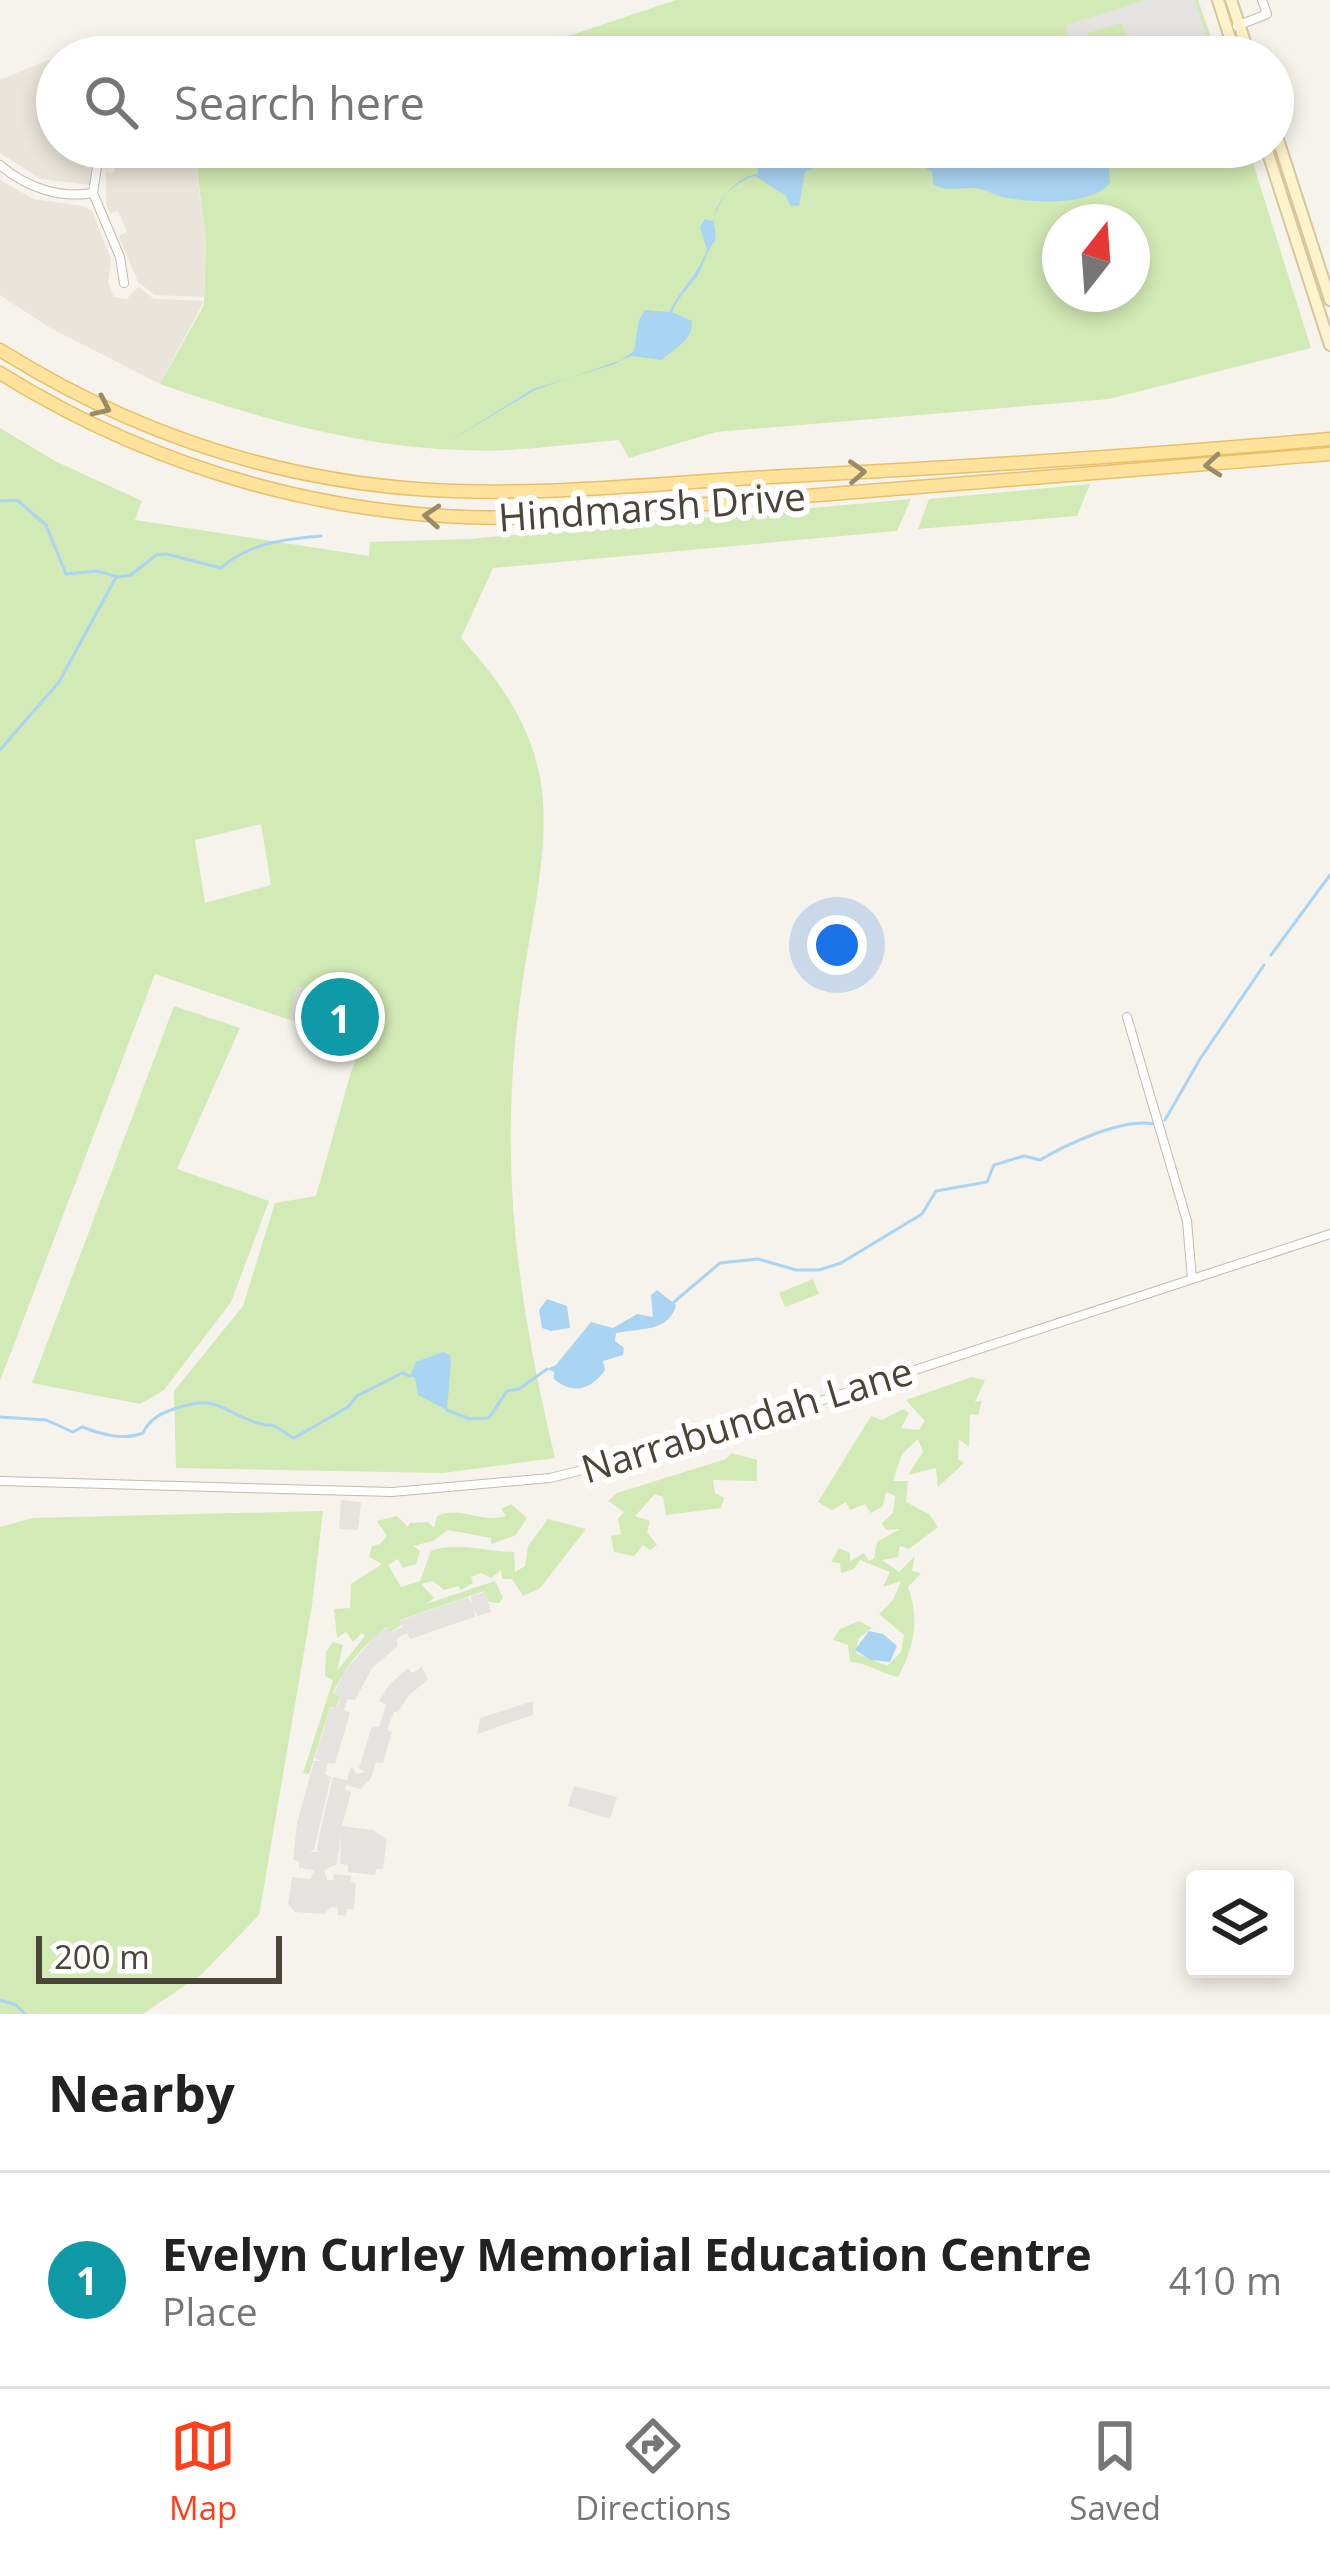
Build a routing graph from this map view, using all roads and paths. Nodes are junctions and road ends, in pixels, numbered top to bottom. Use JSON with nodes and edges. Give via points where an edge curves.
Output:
{"nodes":[{"id":1,"x":1217,"y":0,"type":"edge"},
{"id":2,"x":1231,"y":0,"type":"edge"},
{"id":3,"x":1262,"y":0,"type":"edge"},
{"id":4,"x":1233,"y":27,"type":"junction"},
{"id":5,"x":1234,"y":36,"type":"edge"},
{"id":6,"x":1238,"y":36,"type":"edge"},
{"id":7,"x":0,"y":165,"type":"edge"},
{"id":8,"x":97,"y":168,"type":"edge"},
{"id":9,"x":1273,"y":168,"type":"edge"},
{"id":10,"x":1287,"y":168,"type":"edge"},
{"id":11,"x":93,"y":193,"type":"junction"},
{"id":12,"x":1281,"y":194,"type":"junction"},
{"id":13,"x":1298,"y":205,"type":"junction"},
{"id":14,"x":1291,"y":223,"type":"junction"},
{"id":15,"x":124,"y":283,"type":"dead end"},
{"id":16,"x":1330,"y":300,"type":"edge"},
{"id":17,"x":1330,"y":345,"type":"edge"},
{"id":18,"x":0,"y":350,"type":"edge"},
{"id":19,"x":0,"y":374,"type":"edge"},
{"id":20,"x":1330,"y":435,"type":"edge"},
{"id":21,"x":1330,"y":457,"type":"edge"},
{"id":22,"x":923,"y":469,"type":"junction"},
{"id":23,"x":926,"y":487,"type":"junction"},
{"id":24,"x":1127,"y":1017,"type":"dead end"},
{"id":25,"x":1330,"y":1234,"type":"edge"},
{"id":26,"x":1192,"y":1280,"type":"junction"},
{"id":27,"x":0,"y":1481,"type":"edge"}],
"edges":[{"from":1,"to":4,"type":"main road"},
{"from":2,"to":4,"type":"main road"},
{"from":3,"to":4,"type":"street","via":[[1267,14]]},
{"from":4,"to":5,"type":"main road"},
{"from":4,"to":6,"type":"main road"},
{"from":7,"to":11,"type":"street","via":[[44,189]]},
{"from":8,"to":11,"type":"street"},
{"from":9,"to":12,"type":"main road"},
{"from":10,"to":13,"type":"main road"},
{"from":11,"to":15,"type":"street"},
{"from":12,"to":13,"type":"main road"},
{"from":12,"to":14,"type":"main road"},
{"from":13,"to":14,"type":"main road"},
{"from":13,"to":16,"type":"main road"},
{"from":14,"to":17,"type":"main road"},
{"from":18,"to":22,"type":"main road","name":"Hindmarsh Drive","one_way":true,"via":[[170,436],[343,481],[505,490]]},
{"from":23,"to":19,"type":"main road","name":"Hindmarsh Drive","one_way":true,"via":[[544,517],[396,513],[311,500],[187,465]]},
{"from":20,"to":22,"type":"main road","name":"Hindmarsh Drive"},
{"from":21,"to":23,"type":"main road","name":"Hindmarsh Drive","one_way":true},
{"from":22,"to":23,"type":"main road"},
{"from":24,"to":26,"type":"street","via":[[1187,1221]]},
{"from":25,"to":26,"type":"street","name":"Narrabundah Lane"},
{"from":26,"to":27,"type":"street","name":"Narrabundah Lane","via":[[692,1444],[550,1478],[392,1492]]}]}
